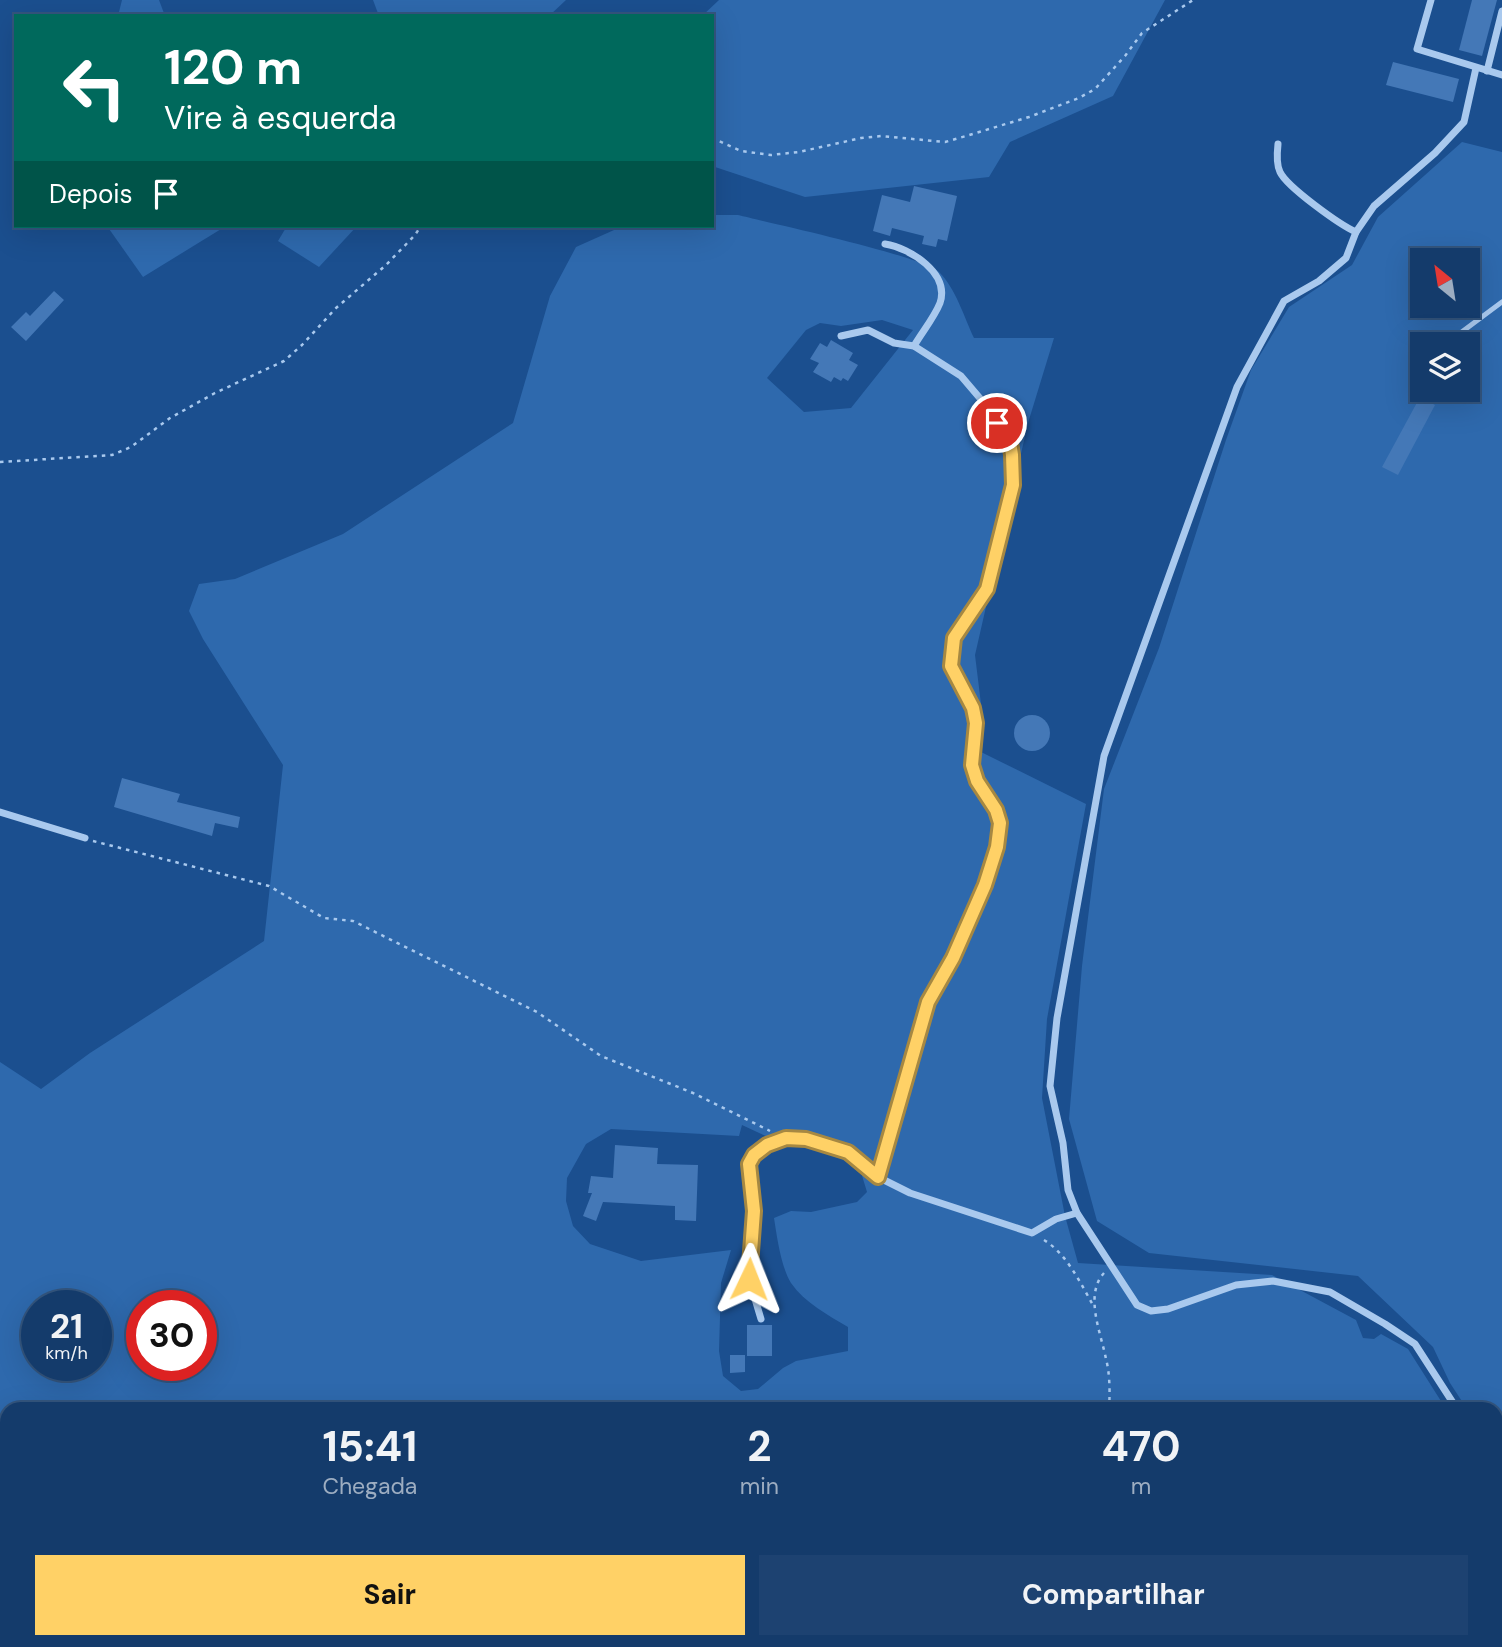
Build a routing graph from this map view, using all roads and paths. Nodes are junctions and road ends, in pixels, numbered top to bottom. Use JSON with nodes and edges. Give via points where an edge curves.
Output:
{"nodes":[{"id":1,"x":1193,"y":0,"type":"edge"},
{"id":2,"x":1431,"y":0,"type":"edge"},
{"id":3,"x":1502,"y":11,"type":"edge"},
{"id":4,"x":1476,"y":68,"type":"junction"},
{"id":5,"x":1487,"y":71,"type":"junction"},
{"id":6,"x":1502,"y":75,"type":"edge"},
{"id":7,"x":714,"y":139,"type":"edge"},
{"id":8,"x":1278,"y":144,"type":"dead end"},
{"id":9,"x":419,"y":228,"type":"edge"},
{"id":10,"x":1356,"y":232,"type":"junction"},
{"id":11,"x":885,"y":244,"type":"dead end"},
{"id":12,"x":1502,"y":302,"type":"edge"},
{"id":13,"x":1463,"y":332,"type":"edge"},
{"id":14,"x":841,"y":337,"type":"dead end"},
{"id":15,"x":914,"y":346,"type":"junction"},
{"id":16,"x":0,"y":462,"type":"edge"},
{"id":17,"x":0,"y":812,"type":"edge"},
{"id":18,"x":85,"y":838,"type":"joint"},
{"id":19,"x":786,"y":1138,"type":"junction"},
{"id":20,"x":878,"y":1177,"type":"junction"},
{"id":21,"x":1077,"y":1213,"type":"junction"},
{"id":22,"x":1032,"y":1233,"type":"junction"},
{"id":23,"x":1111,"y":1265,"type":"junction"},
{"id":24,"x":1095,"y":1308,"type":"junction"},
{"id":25,"x":761,"y":1319,"type":"dead end"},
{"id":26,"x":1109,"y":1402,"type":"edge"},
{"id":27,"x":1452,"y":1402,"type":"edge"}],
"edges":[{"from":1,"to":7,"type":"path","via":[[1142,33],[1094,89],[1079,98],[966,136],[938,142],[881,136],[771,155],[741,151]]},
{"from":2,"to":4,"type":"street","via":[[1418,49]]},
{"from":3,"to":5,"type":"street"},
{"from":4,"to":5,"type":"street"},
{"from":4,"to":10,"type":"street","via":[[1464,122],[1374,206]]},
{"from":5,"to":6,"type":"street"},
{"from":8,"to":10,"type":"street","via":[[1280,173]]},
{"from":9,"to":16,"type":"path","via":[[284,361],[170,418],[131,447],[112,455]]},
{"from":10,"to":21,"type":"street","via":[[1346,258],[1319,281],[1284,301],[1237,387],[1104,756],[1057,1018],[1050,1087],[1068,1190]]},
{"from":11,"to":15,"type":"street","via":[[929,265],[939,284],[941,300]]},
{"from":12,"to":13,"type":"lane"},
{"from":14,"to":15,"type":"street","via":[[867,330],[894,343]]},
{"from":15,"to":20,"type":"street","via":[[961,376],[1010,442],[1013,485],[987,589],[954,638],[951,666],[973,708],[974,773],[1000,823],[985,885],[928,1002]]},
{"from":17,"to":18,"type":"street"},
{"from":18,"to":19,"type":"path","via":[[269,886],[324,918],[353,921],[537,1012],[601,1056]]},
{"from":19,"to":20,"type":"street","via":[[848,1152]]},
{"from":19,"to":25,"type":"street","via":[[767,1145],[749,1164],[754,1211],[749,1279]]},
{"from":20,"to":22,"type":"street","via":[[933,1201]]},
{"from":21,"to":22,"type":"street"},
{"from":21,"to":23,"type":"street"},
{"from":22,"to":24,"type":"path","via":[[1051,1244]]},
{"from":23,"to":24,"type":"path","via":[[1098,1280]]},
{"from":23,"to":27,"type":"street","via":[[1137,1305],[1152,1311],[1248,1283],[1273,1281],[1330,1293],[1415,1345]]},
{"from":24,"to":26,"type":"path","via":[[1107,1361]]}]}
